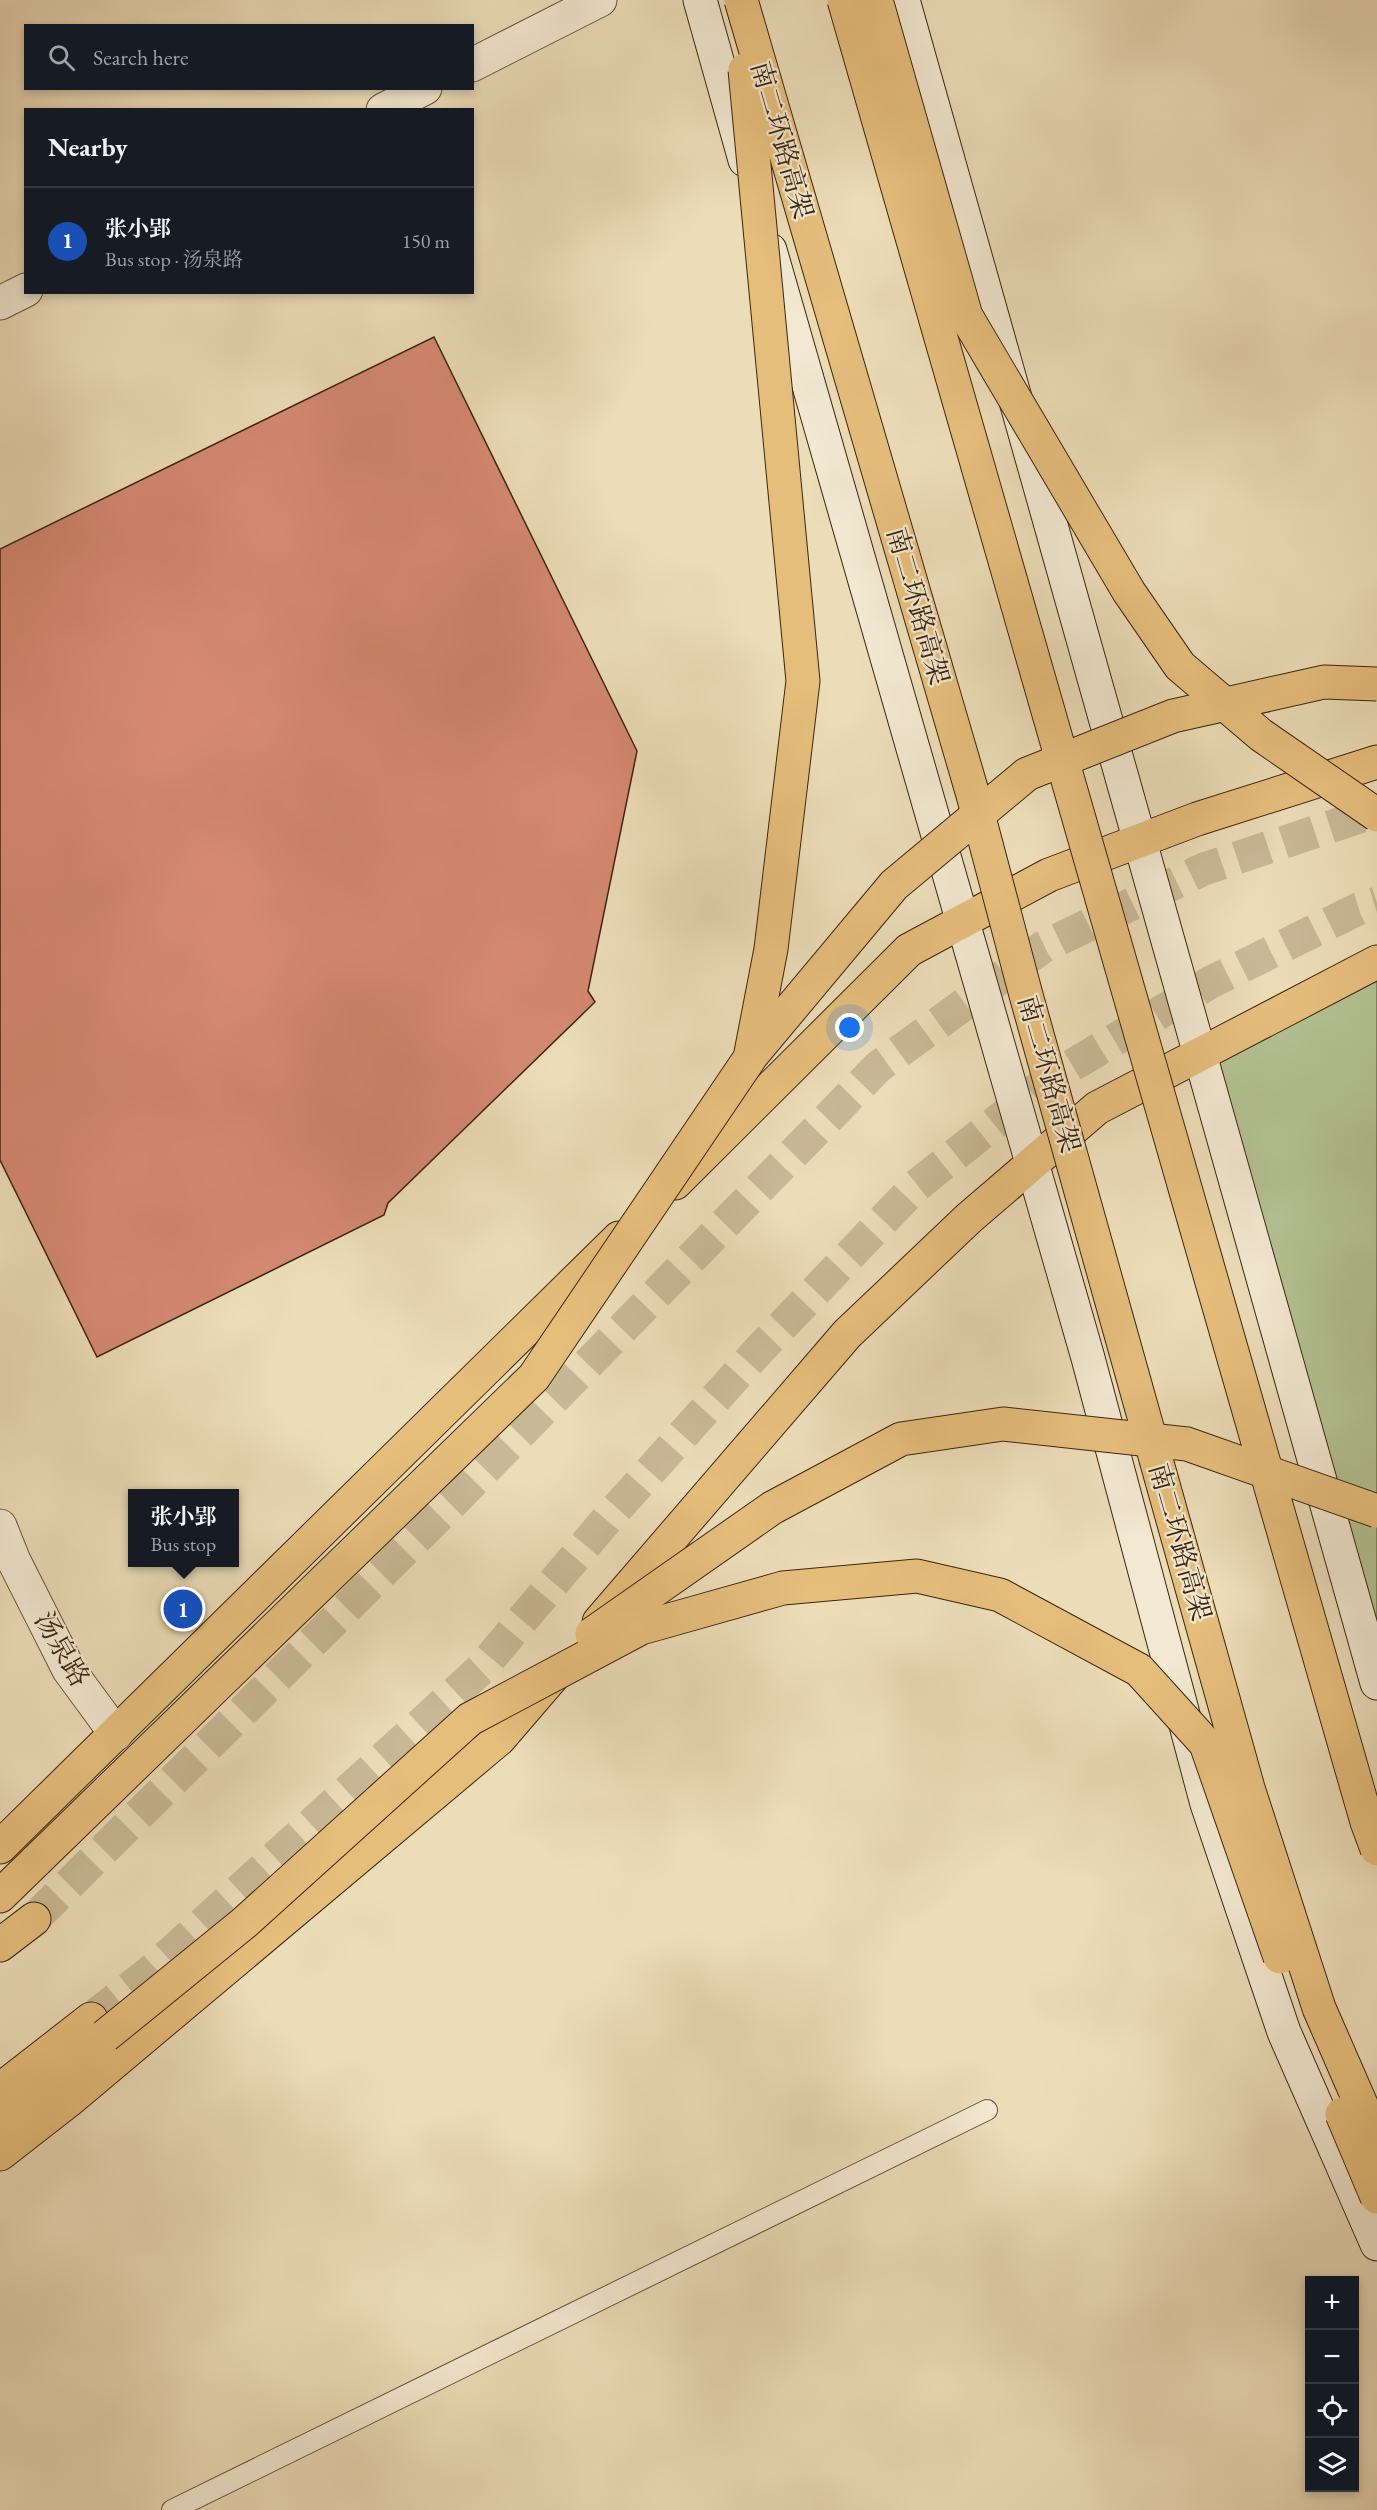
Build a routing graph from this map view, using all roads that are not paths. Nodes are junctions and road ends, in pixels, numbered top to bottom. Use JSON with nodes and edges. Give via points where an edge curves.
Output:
{"nodes":[{"id":1,"x":600,"y":0,"type":"edge"},
{"id":2,"x":700,"y":0,"type":"edge"},
{"id":3,"x":739,"y":0,"type":"edge"},
{"id":4,"x":844,"y":0,"type":"edge"},
{"id":5,"x":876,"y":0,"type":"edge"},
{"id":6,"x":903,"y":0,"type":"edge"},
{"id":7,"x":474,"y":63,"type":"edge"},
{"id":8,"x":421,"y":90,"type":"edge"},
{"id":9,"x":387,"y":108,"type":"edge"},
{"id":10,"x":24,"y":291,"type":"edge"},
{"id":11,"x":0,"y":303,"type":"edge"},
{"id":12,"x":1377,"y":684,"type":"edge"},
{"id":13,"x":1377,"y":762,"type":"edge"},
{"id":14,"x":1377,"y":815,"type":"edge"},
{"id":15,"x":1139,"y":841,"type":"junction"},
{"id":16,"x":962,"y":921,"type":"junction"},
{"id":17,"x":1377,"y":962,"type":"edge"},
{"id":18,"x":1200,"y":1054,"type":"junction"},
{"id":19,"x":750,"y":1058,"type":"junction"},
{"id":20,"x":1032,"y":1163,"type":"junction"},
{"id":21,"x":1377,"y":1511,"type":"edge"},
{"id":22,"x":0,"y":1526,"type":"edge"},
{"id":23,"x":1377,"y":1683,"type":"edge"},
{"id":24,"x":470,"y":1719,"type":"junction"},
{"id":25,"x":116,"y":1734,"type":"junction"},
{"id":26,"x":0,"y":1847,"type":"edge"},
{"id":27,"x":1377,"y":1849,"type":"edge"},
{"id":28,"x":0,"y":1896,"type":"edge"},
{"id":29,"x":34,"y":1919,"type":"tunnel mouth"},
{"id":30,"x":0,"y":1945,"type":"edge"},
{"id":31,"x":98,"y":2027,"type":"junction"},
{"id":32,"x":0,"y":2090,"type":"edge"},
{"id":33,"x":987,"y":2110,"type":"dead end"},
{"id":34,"x":9,"y":2132,"type":"edge"},
{"id":35,"x":1377,"y":2141,"type":"edge"},
{"id":36,"x":0,"y":2154,"type":"edge"},
{"id":37,"x":1377,"y":2197,"type":"edge"},
{"id":38,"x":1377,"y":2244,"type":"edge"},
{"id":39,"x":172,"y":2510,"type":"edge"}],
"edges":[{"from":1,"to":7,"type":"main road"},
{"from":2,"to":16,"type":"main road"},
{"from":3,"to":19,"type":"highway","bridge":true,"via":[[803,681],[771,949]]},
{"from":3,"to":35,"type":"highway","name":"南二环路高架","bridge":true,"via":[[973,795],[1248,1788],[1319,2008]]},
{"from":4,"to":27,"type":"highway","bridge":true},
{"from":5,"to":14,"type":"highway","bridge":true,"via":[[966,316],[1129,592],[1180,666],[1262,735]]},
{"from":6,"to":15,"type":"main road"},
{"from":8,"to":9,"type":"main road"},
{"from":10,"to":11,"type":"main road"},
{"from":12,"to":19,"type":"highway","bridge":true,"via":[[1324,682],[1173,716],[1027,774],[894,885]]},
{"from":13,"to":15,"type":"highway"},
{"from":15,"to":16,"type":"highway","via":[[1049,874]]},
{"from":15,"to":18,"type":"main road"},
{"from":16,"to":20,"type":"main road"},
{"from":16,"to":25,"type":"highway","via":[[909,950]]},
{"from":17,"to":18,"type":"highway"},
{"from":18,"to":20,"type":"highway","via":[[1097,1107]]},
{"from":18,"to":23,"type":"main road"},
{"from":19,"to":28,"type":"highway","bridge":true,"via":[[534,1377]]},
{"from":20,"to":34,"type":"highway","via":[[847,1334],[498,1739],[78,2094]]},
{"from":20,"to":38,"type":"main road","via":[[1207,1804],[1284,2032]]},
{"from":21,"to":24,"type":"highway","bridge":true,"via":[[1187,1444],[1003,1424],[902,1439],[772,1508]]},
{"from":22,"to":25,"type":"main road","name":"汤泉路","via":[[69,1670]]},
{"from":24,"to":31,"type":"highway","bridge":true,"via":[[244,1923]]},
{"from":24,"to":37,"type":"highway","bridge":true,"via":[[641,1628],[783,1588],[917,1576],[1000,1595],[1139,1670],[1206,1744],[1269,1927]]},
{"from":25,"to":26,"type":"highway"},
{"from":29,"to":30,"type":"highway"},
{"from":31,"to":32,"type":"highway"},
{"from":31,"to":34,"type":"highway"},
{"from":33,"to":39,"type":"lane"},
{"from":34,"to":36,"type":"highway"}]}
